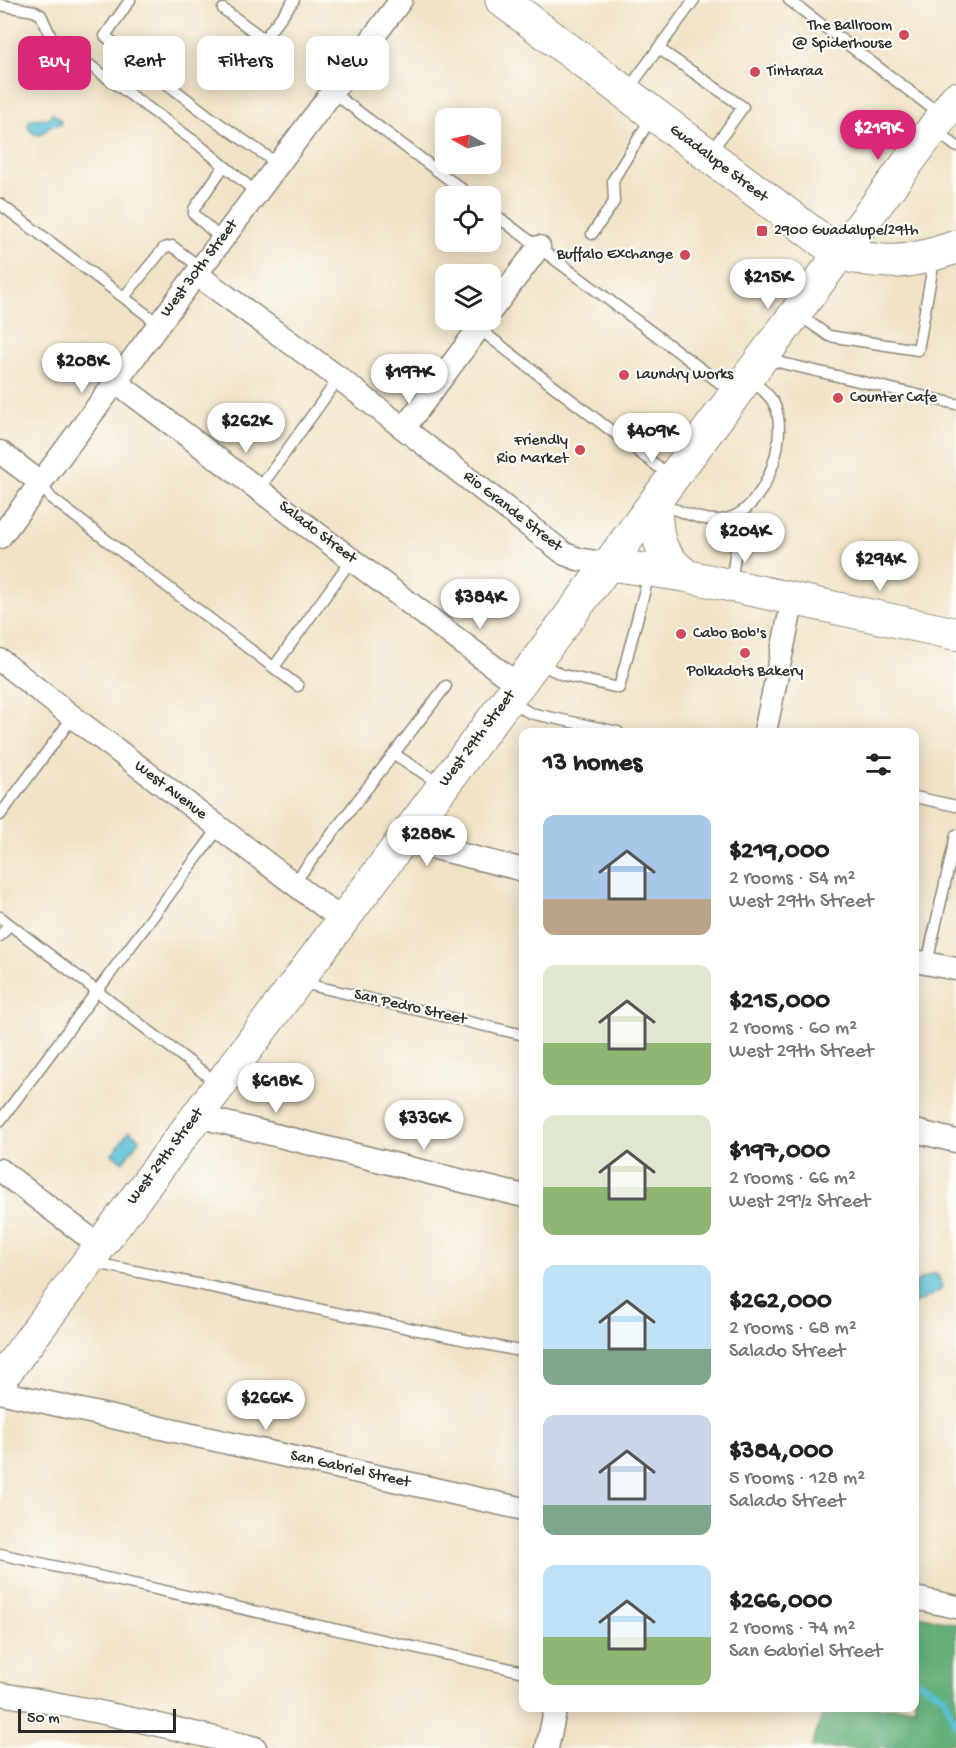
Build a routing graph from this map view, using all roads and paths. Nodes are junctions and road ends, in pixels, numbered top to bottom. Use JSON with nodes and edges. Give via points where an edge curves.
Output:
{"nodes":[{"id":1,"x":129,"y":0,"type":"edge"},
{"id":2,"x":294,"y":0,"type":"edge"},
{"id":3,"x":401,"y":0,"type":"edge"},
{"id":4,"x":502,"y":0,"type":"edge"},
{"id":5,"x":694,"y":0,"type":"edge"},
{"id":6,"x":789,"y":0,"type":"edge"},
{"id":7,"x":0,"y":5,"type":"edge"},
{"id":8,"x":223,"y":9,"type":"dead end"},
{"id":9,"x":658,"y":48,"type":"junction"},
{"id":10,"x":332,"y":92,"type":"junction"},
{"id":11,"x":625,"y":94,"type":"junction"},
{"id":12,"x":653,"y":115,"type":"junction"},
{"id":13,"x":947,"y":122,"type":"edge"},
{"id":14,"x":708,"y":156,"type":"junction"},
{"id":15,"x":278,"y":164,"type":"junction"},
{"id":16,"x":224,"y":166,"type":"junction"},
{"id":17,"x":458,"y":186,"type":"edge"},
{"id":18,"x":257,"y":193,"type":"junction"},
{"id":19,"x":0,"y":204,"type":"edge"},
{"id":20,"x":501,"y":219,"type":"edge"},
{"id":21,"x":592,"y":234,"type":"dead end"},
{"id":22,"x":222,"y":240,"type":"junction"},
{"id":23,"x":539,"y":247,"type":"junction"},
{"id":24,"x":945,"y":251,"type":"edge"},
{"id":25,"x":840,"y":254,"type":"junction"},
{"id":26,"x":199,"y":271,"type":"junction"},
{"id":27,"x":124,"y":297,"type":"junction"},
{"id":28,"x":501,"y":298,"type":"edge"},
{"id":29,"x":796,"y":313,"type":"junction"},
{"id":30,"x":159,"y":324,"type":"junction"},
{"id":31,"x":478,"y":330,"type":"edge"},
{"id":32,"x":496,"y":330,"type":"edge"},
{"id":33,"x":748,"y":377,"type":"junction"},
{"id":34,"x":339,"y":378,"type":"junction"},
{"id":35,"x":116,"y":382,"type":"junction"},
{"id":36,"x":956,"y":404,"type":"edge"},
{"id":37,"x":405,"y":427,"type":"junction"},
{"id":38,"x":0,"y":452,"type":"edge"},
{"id":39,"x":41,"y":483,"type":"junction"},
{"id":40,"x":258,"y":489,"type":"junction"},
{"id":41,"x":664,"y":490,"type":"junction"},
{"id":42,"x":742,"y":512,"type":"junction"},
{"id":43,"x":0,"y":537,"type":"edge"},
{"id":44,"x":352,"y":559,"type":"junction"},
{"id":45,"x":607,"y":564,"type":"junction"},
{"id":46,"x":650,"y":571,"type":"junction"},
{"id":47,"x":687,"y":576,"type":"junction"},
{"id":48,"x":730,"y":586,"type":"junction"},
{"id":49,"x":793,"y":599,"type":"junction"},
{"id":50,"x":956,"y":634,"type":"edge"},
{"id":51,"x":0,"y":660,"type":"edge"},
{"id":52,"x":274,"y":668,"type":"junction"},
{"id":53,"x":521,"y":682,"type":"junction"},
{"id":54,"x":298,"y":686,"type":"dead end"},
{"id":55,"x":446,"y":686,"type":"dead end"},
{"id":56,"x":73,"y":717,"type":"junction"},
{"id":57,"x":599,"y":728,"type":"edge"},
{"id":58,"x":766,"y":728,"type":"edge"},
{"id":59,"x":394,"y":754,"type":"junction"},
{"id":60,"x":443,"y":786,"type":"junction"},
{"id":61,"x":919,"y":798,"type":"edge"},
{"id":62,"x":956,"y":807,"type":"edge"},
{"id":63,"x":0,"y":815,"type":"edge"},
{"id":64,"x":219,"y":828,"type":"junction"},
{"id":65,"x":956,"y":836,"type":"edge"},
{"id":66,"x":403,"y":840,"type":"junction"},
{"id":67,"x":519,"y":869,"type":"edge"},
{"id":68,"x":294,"y":883,"type":"junction"},
{"id":69,"x":342,"y":920,"type":"junction"},
{"id":70,"x":5,"y":921,"type":"edge"},
{"id":71,"x":0,"y":936,"type":"edge"},
{"id":72,"x":921,"y":962,"type":"edge"},
{"id":73,"x":956,"y":969,"type":"edge"},
{"id":74,"x":297,"y":982,"type":"junction"},
{"id":75,"x":96,"y":992,"type":"junction"},
{"id":76,"x":519,"y":1034,"type":"edge"},
{"id":77,"x":220,"y":1085,"type":"junction"},
{"id":78,"x":197,"y":1116,"type":"junction"},
{"id":79,"x":0,"y":1121,"type":"edge"},
{"id":80,"x":919,"y":1132,"type":"edge"},
{"id":81,"x":956,"y":1140,"type":"edge"},
{"id":82,"x":0,"y":1170,"type":"edge"},
{"id":83,"x":519,"y":1195,"type":"edge"},
{"id":84,"x":94,"y":1254,"type":"junction"},
{"id":85,"x":519,"y":1351,"type":"edge"},
{"id":86,"x":0,"y":1380,"type":"edge"},
{"id":87,"x":0,"y":1392,"type":"edge"},
{"id":88,"x":519,"y":1508,"type":"edge"},
{"id":89,"x":0,"y":1554,"type":"edge"},
{"id":90,"x":919,"y":1599,"type":"edge"},
{"id":91,"x":956,"y":1607,"type":"edge"},
{"id":92,"x":519,"y":1671,"type":"edge"},
{"id":93,"x":0,"y":1694,"type":"edge"},
{"id":94,"x":555,"y":1712,"type":"edge"},
{"id":95,"x":255,"y":1748,"type":"edge"},
{"id":96,"x":547,"y":1748,"type":"edge"}],
"edges":[{"from":1,"to":15,"type":"lane","via":[[105,36]]},
{"from":2,"to":8,"type":"lane","via":[[264,39]]},
{"from":3,"to":10,"type":"street","name":"West 30th Street"},
{"from":4,"to":11,"type":"main road","name":"Guadalupe Street"},
{"from":5,"to":9,"type":"lane"},
{"from":6,"to":13,"type":"lane"},
{"from":7,"to":16,"type":"lane","via":[[41,15],[51,37]]},
{"from":9,"to":11,"type":"lane"},
{"from":9,"to":14,"type":"lane","via":[[743,107]]},
{"from":10,"to":15,"type":"street","name":"West 30th Street"},
{"from":10,"to":17,"type":"lane"},
{"from":11,"to":12,"type":"main road","name":"Guadalupe Street"},
{"from":12,"to":14,"type":"main road","name":"Guadalupe Street"},
{"from":12,"to":21,"type":"lane","via":[[613,180],[614,202]]},
{"from":13,"to":25,"type":"street","name":"West 29th Street"},
{"from":14,"to":25,"type":"main road","name":"Guadalupe Street"},
{"from":15,"to":18,"type":"street","name":"West 30th Street"},
{"from":16,"to":18,"type":"lane"},
{"from":16,"to":22,"type":"lane","via":[[194,209],[194,214]]},
{"from":18,"to":22,"type":"street","name":"West 30th Street"},
{"from":19,"to":27,"type":"lane"},
{"from":20,"to":23,"type":"lane"},
{"from":22,"to":26,"type":"street","name":"West 30th Street"},
{"from":23,"to":28,"type":"street"},
{"from":23,"to":33,"type":"lane"},
{"from":24,"to":25,"type":"main road","name":"Guadalupe Street","via":[[892,263]]},
{"from":24,"to":29,"type":"lane","via":[[918,351],[830,336]]},
{"from":25,"to":29,"type":"street","name":"West 29th Street"},
{"from":26,"to":27,"type":"lane","via":[[172,246],[164,248]]},
{"from":26,"to":30,"type":"street","name":"West 30th Street"},
{"from":26,"to":34,"type":"street","name":"Rio Grande Street"},
{"from":27,"to":30,"type":"lane"},
{"from":29,"to":33,"type":"street","name":"West 29th Street"},
{"from":30,"to":35,"type":"street","name":"West 30th Street"},
{"from":31,"to":37,"type":"street"},
{"from":32,"to":41,"type":"lane"},
{"from":33,"to":36,"type":"lane"},
{"from":33,"to":41,"type":"street","name":"West 29th Street"},
{"from":33,"to":42,"type":"lane","via":[[776,407],[779,434],[769,474],[756,498]]},
{"from":34,"to":37,"type":"street","name":"Rio Grande Street"},
{"from":34,"to":40,"type":"lane"},
{"from":35,"to":39,"type":"street","name":"West 30th Street"},
{"from":35,"to":40,"type":"street","name":"Salado Street"},
{"from":37,"to":45,"type":"street","name":"Rio Grande Street","via":[[565,554]]},
{"from":38,"to":39,"type":"street"},
{"from":39,"to":43,"type":"street","name":"West 30th Street"},
{"from":39,"to":52,"type":"lane","via":[[51,498]]},
{"from":40,"to":44,"type":"street","name":"Salado Street"},
{"from":41,"to":42,"type":"lane","via":[[711,520],[727,519]]},
{"from":41,"to":45,"type":"street","name":"West 29th Street"},
{"from":41,"to":47,"type":"street","via":[[657,534],[670,563]]},
{"from":42,"to":48,"type":"lane"},
{"from":44,"to":52,"type":"lane"},
{"from":44,"to":53,"type":"street","name":"Salado Street"},
{"from":45,"to":46,"type":"street","name":"Rio Grande Street"},
{"from":45,"to":53,"type":"street","name":"West 29th Street"},
{"from":46,"to":47,"type":"street","name":"Rio Grande Street"},
{"from":46,"to":53,"type":"lane","via":[[619,688],[563,675]]},
{"from":47,"to":48,"type":"street","name":"Rio Grande Street"},
{"from":48,"to":49,"type":"street","name":"Rio Grande Street"},
{"from":49,"to":50,"type":"street","name":"Rio Grande Street"},
{"from":49,"to":58,"type":"street"},
{"from":51,"to":56,"type":"street","name":"West Avenue"},
{"from":52,"to":54,"type":"lane"},
{"from":53,"to":57,"type":"lane","via":[[530,713]]},
{"from":53,"to":60,"type":"street","name":"West 29th Street"},
{"from":55,"to":59,"type":"lane"},
{"from":56,"to":63,"type":"lane"},
{"from":56,"to":64,"type":"street","name":"West Avenue"},
{"from":59,"to":60,"type":"lane"},
{"from":59,"to":68,"type":"lane"},
{"from":60,"to":66,"type":"street","name":"West 29th Street"},
{"from":61,"to":62,"type":"lane"},
{"from":64,"to":68,"type":"street","name":"West Avenue"},
{"from":64,"to":75,"type":"lane"},
{"from":65,"to":72,"type":"lane"},
{"from":66,"to":67,"type":"street"},
{"from":66,"to":69,"type":"street","name":"West 29th Street"},
{"from":68,"to":69,"type":"street","name":"West Avenue"},
{"from":69,"to":74,"type":"street","name":"West 29th Street"},
{"from":70,"to":71,"type":"lane"},
{"from":70,"to":75,"type":"lane"},
{"from":72,"to":73,"type":"street"},
{"from":74,"to":76,"type":"lane","name":"San Pedro Street"},
{"from":74,"to":77,"type":"street","name":"West 29th Street"},
{"from":75,"to":77,"type":"lane"},
{"from":75,"to":79,"type":"lane"},
{"from":77,"to":78,"type":"street","name":"West 29th Street"},
{"from":78,"to":83,"type":"street"},
{"from":78,"to":84,"type":"street","name":"West 29th Street"},
{"from":80,"to":81,"type":"street"},
{"from":82,"to":84,"type":"street"},
{"from":84,"to":85,"type":"lane"},
{"from":84,"to":86,"type":"street","name":"West 29th Street"},
{"from":87,"to":88,"type":"street","name":"San Gabriel Street"},
{"from":89,"to":92,"type":"lane"},
{"from":90,"to":91,"type":"street"},
{"from":93,"to":95,"type":"street","via":[[55,1702]]},
{"from":94,"to":96,"type":"street"}]}
